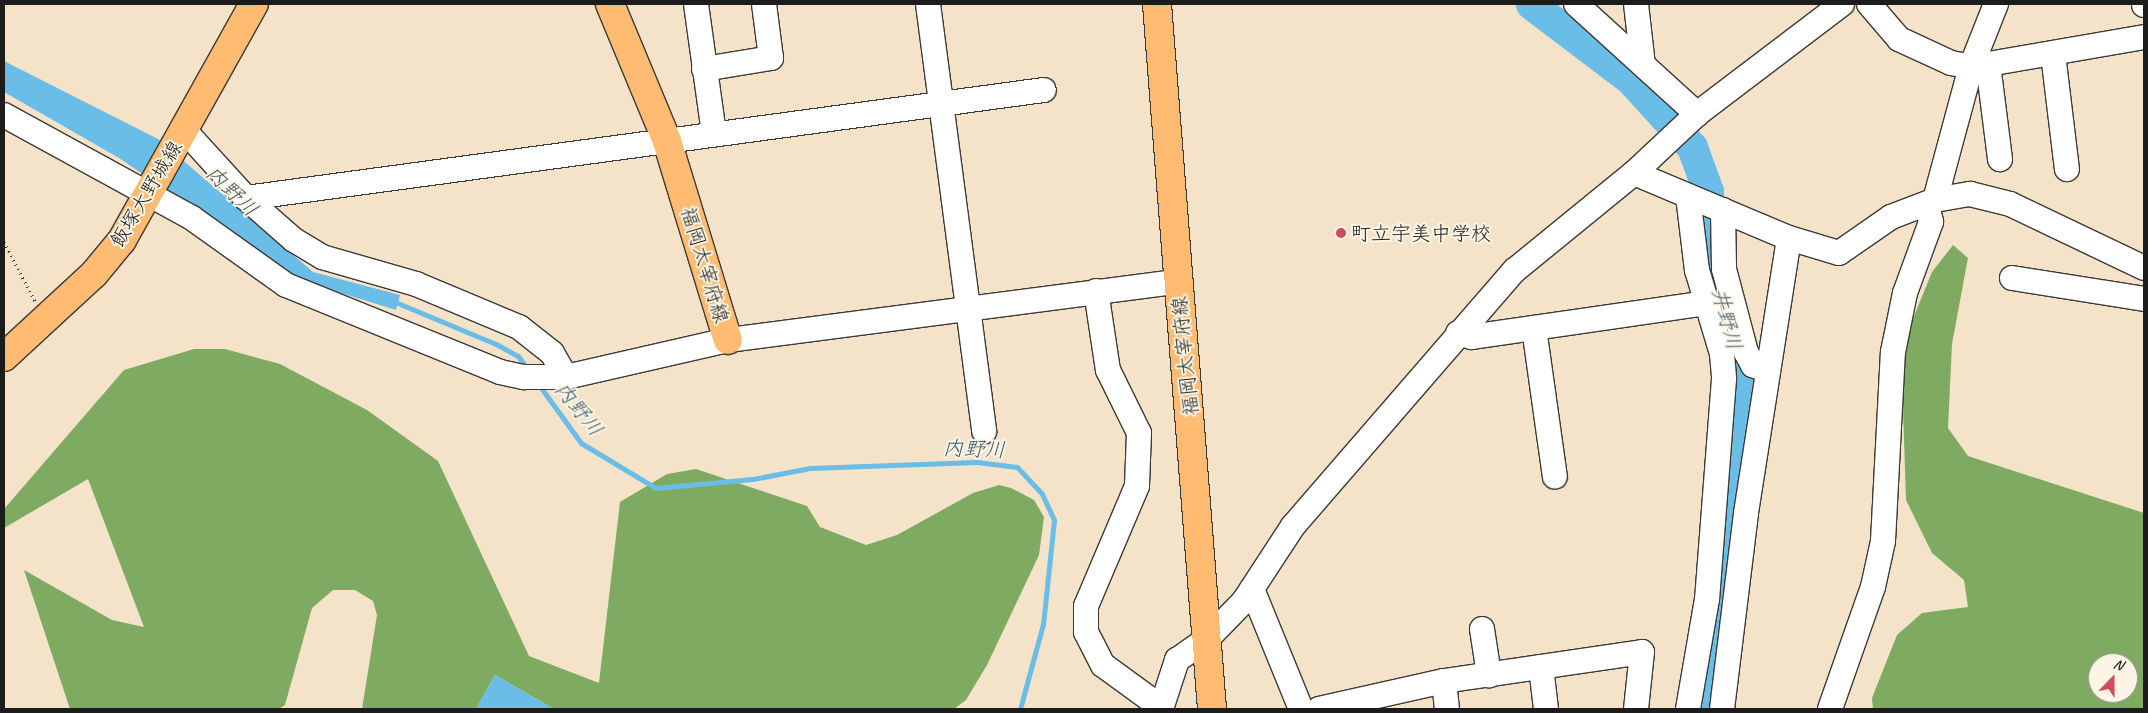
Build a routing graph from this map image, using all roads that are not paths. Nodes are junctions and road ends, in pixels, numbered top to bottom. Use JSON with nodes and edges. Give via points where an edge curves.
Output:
{"nodes":[{"id":1,"x":254,"y":4,"type":"edge"},
{"id":2,"x":610,"y":4,"type":"edge"},
{"id":3,"x":630,"y":4,"type":"edge"},
{"id":4,"x":696,"y":4,"type":"edge"},
{"id":5,"x":764,"y":4,"type":"edge"},
{"id":6,"x":928,"y":4,"type":"edge"},
{"id":7,"x":1157,"y":4,"type":"edge"},
{"id":8,"x":1576,"y":4,"type":"edge"},
{"id":9,"x":1636,"y":4,"type":"edge"},
{"id":10,"x":1842,"y":4,"type":"edge"},
{"id":11,"x":1869,"y":4,"type":"edge"},
{"id":12,"x":1996,"y":4,"type":"edge"},
{"id":13,"x":2144,"y":41,"type":"edge"},
{"id":14,"x":2053,"y":54,"type":"junction"},
{"id":15,"x":1643,"y":65,"type":"junction"},
{"id":16,"x":1980,"y":66,"type":"junction"},
{"id":17,"x":704,"y":69,"type":"junction"},
{"id":18,"x":1044,"y":90,"type":"dead end"},
{"id":19,"x":944,"y":105,"type":"junction"},
{"id":20,"x":1697,"y":114,"type":"junction"},
{"id":21,"x":4,"y":115,"type":"edge"},
{"id":22,"x":183,"y":132,"type":"junction"},
{"id":23,"x":714,"y":134,"type":"junction"},
{"id":24,"x":674,"y":140,"type":"junction"},
{"id":25,"x":2000,"y":159,"type":"dead end"},
{"id":26,"x":2068,"y":169,"type":"dead end"},
{"id":27,"x":1634,"y":174,"type":"junction"},
{"id":28,"x":155,"y":184,"type":"junction"},
{"id":29,"x":1688,"y":196,"type":"junction"},
{"id":30,"x":246,"y":198,"type":"junction"},
{"id":31,"x":1931,"y":202,"type":"junction"},
{"id":32,"x":1723,"y":210,"type":"junction"},
{"id":33,"x":1789,"y":238,"type":"junction"},
{"id":34,"x":2144,"y":268,"type":"edge"},
{"id":35,"x":2012,"y":278,"type":"dead end"},
{"id":36,"x":1177,"y":282,"type":"junction"},
{"id":37,"x":1096,"y":291,"type":"junction"},
{"id":38,"x":2144,"y":299,"type":"edge"},
{"id":39,"x":1701,"y":304,"type":"dead end"},
{"id":40,"x":969,"y":306,"type":"junction"},
{"id":41,"x":1534,"y":328,"type":"junction"},
{"id":42,"x":1458,"y":333,"type":"junction"},
{"id":43,"x":728,"y":340,"type":"junction"},
{"id":44,"x":4,"y":357,"type":"edge"},
{"id":45,"x":1768,"y":371,"type":"junction"},
{"id":46,"x":558,"y":378,"type":"junction"},
{"id":47,"x":984,"y":431,"type":"dead end"},
{"id":48,"x":1555,"y":477,"type":"dead end"},
{"id":49,"x":1252,"y":590,"type":"junction"},
{"id":50,"x":1482,"y":629,"type":"dead end"},
{"id":51,"x":1206,"y":640,"type":"junction"},
{"id":52,"x":1541,"y":667,"type":"junction"},
{"id":53,"x":1489,"y":675,"type":"junction"},
{"id":54,"x":1444,"y":681,"type":"junction"},
{"id":55,"x":1161,"y":708,"type":"edge"},
{"id":56,"x":1212,"y":709,"type":"edge"},
{"id":57,"x":1301,"y":709,"type":"edge"},
{"id":58,"x":1319,"y":709,"type":"edge"},
{"id":59,"x":1447,"y":709,"type":"edge"},
{"id":60,"x":1546,"y":709,"type":"edge"},
{"id":61,"x":1636,"y":709,"type":"edge"},
{"id":62,"x":1688,"y":709,"type":"edge"},
{"id":63,"x":1722,"y":709,"type":"edge"},
{"id":64,"x":1830,"y":709,"type":"edge"}],
"edges":[{"from":1,"to":22,"type":"main road","name":"飯塚大野城線"},
{"from":2,"to":24,"type":"main road","name":"福岡太宰府線"},
{"from":3,"to":24,"type":"main road","name":"福岡太宰府線"},
{"from":4,"to":17,"type":"street"},
{"from":5,"to":17,"type":"street","via":[[771,58]]},
{"from":6,"to":19,"type":"street"},
{"from":7,"to":36,"type":"main road","name":"福岡太宰府線"},
{"from":8,"to":15,"type":"street"},
{"from":9,"to":15,"type":"street"},
{"from":10,"to":20,"type":"street"},
{"from":11,"to":16,"type":"street","via":[[1899,39],[1951,63]]},
{"from":12,"to":16,"type":"street"},
{"from":13,"to":14,"type":"street"},
{"from":14,"to":16,"type":"street"},
{"from":14,"to":26,"type":"street"},
{"from":15,"to":20,"type":"street"},
{"from":16,"to":25,"type":"street"},
{"from":16,"to":31,"type":"street"},
{"from":17,"to":23,"type":"street"},
{"from":18,"to":19,"type":"street"},
{"from":19,"to":23,"type":"street"},
{"from":19,"to":40,"type":"street"},
{"from":20,"to":27,"type":"street"},
{"from":21,"to":28,"type":"street"},
{"from":22,"to":28,"type":"main road","name":"飯塚大野城線"},
{"from":22,"to":30,"type":"street"},
{"from":23,"to":24,"type":"street"},
{"from":24,"to":30,"type":"street"},
{"from":24,"to":43,"type":"main road","name":"福岡太宰府線"},
{"from":27,"to":29,"type":"street"},
{"from":27,"to":42,"type":"street","via":[[1515,270]]},
{"from":28,"to":44,"type":"main road","name":"飯塚大野城線","via":[[122,240],[48,318]]},
{"from":28,"to":46,"type":"street","via":[[286,284],[500,372]]},
{"from":29,"to":32,"type":"street"},
{"from":29,"to":62,"type":"street","via":[[1697,270],[1722,354],[1724,379],[1707,599]]},
{"from":30,"to":46,"type":"street","via":[[322,256],[416,284],[519,327],[552,354]]},
{"from":31,"to":33,"type":"street","via":[[1891,217],[1839,253]]},
{"from":31,"to":34,"type":"street","via":[[1970,194],[2010,204]]},
{"from":31,"to":64,"type":"street","via":[[1931,222],[1906,293],[1893,352],[1883,541],[1873,587]]},
{"from":32,"to":33,"type":"street"},
{"from":32,"to":45,"type":"street","via":[[1724,269],[1746,352],[1753,365]]},
{"from":33,"to":45,"type":"street"},
{"from":35,"to":38,"type":"street"},
{"from":36,"to":37,"type":"street"},
{"from":36,"to":51,"type":"main road","name":"福岡太宰府線","via":[[1197,475]]},
{"from":37,"to":40,"type":"street"},
{"from":37,"to":55,"type":"street","via":[[1108,370],[1139,433],[1137,486],[1086,606],[1086,632],[1103,665]]},
{"from":39,"to":41,"type":"street"},
{"from":40,"to":43,"type":"street"},
{"from":40,"to":47,"type":"street"},
{"from":41,"to":42,"type":"street","via":[[1471,337]]},
{"from":41,"to":48,"type":"street"},
{"from":42,"to":49,"type":"street","via":[[1293,526]]},
{"from":43,"to":46,"type":"street"},
{"from":45,"to":63,"type":"street"},
{"from":49,"to":51,"type":"street"},
{"from":49,"to":57,"type":"street"},
{"from":50,"to":53,"type":"street"},
{"from":51,"to":55,"type":"street","via":[[1177,660]]},
{"from":51,"to":56,"type":"main road","name":"福岡太宰府線"},
{"from":52,"to":53,"type":"street"},
{"from":52,"to":60,"type":"street"},
{"from":52,"to":61,"type":"street","via":[[1642,652]]},
{"from":53,"to":54,"type":"street"},
{"from":54,"to":58,"type":"street"},
{"from":54,"to":59,"type":"street"}]}
